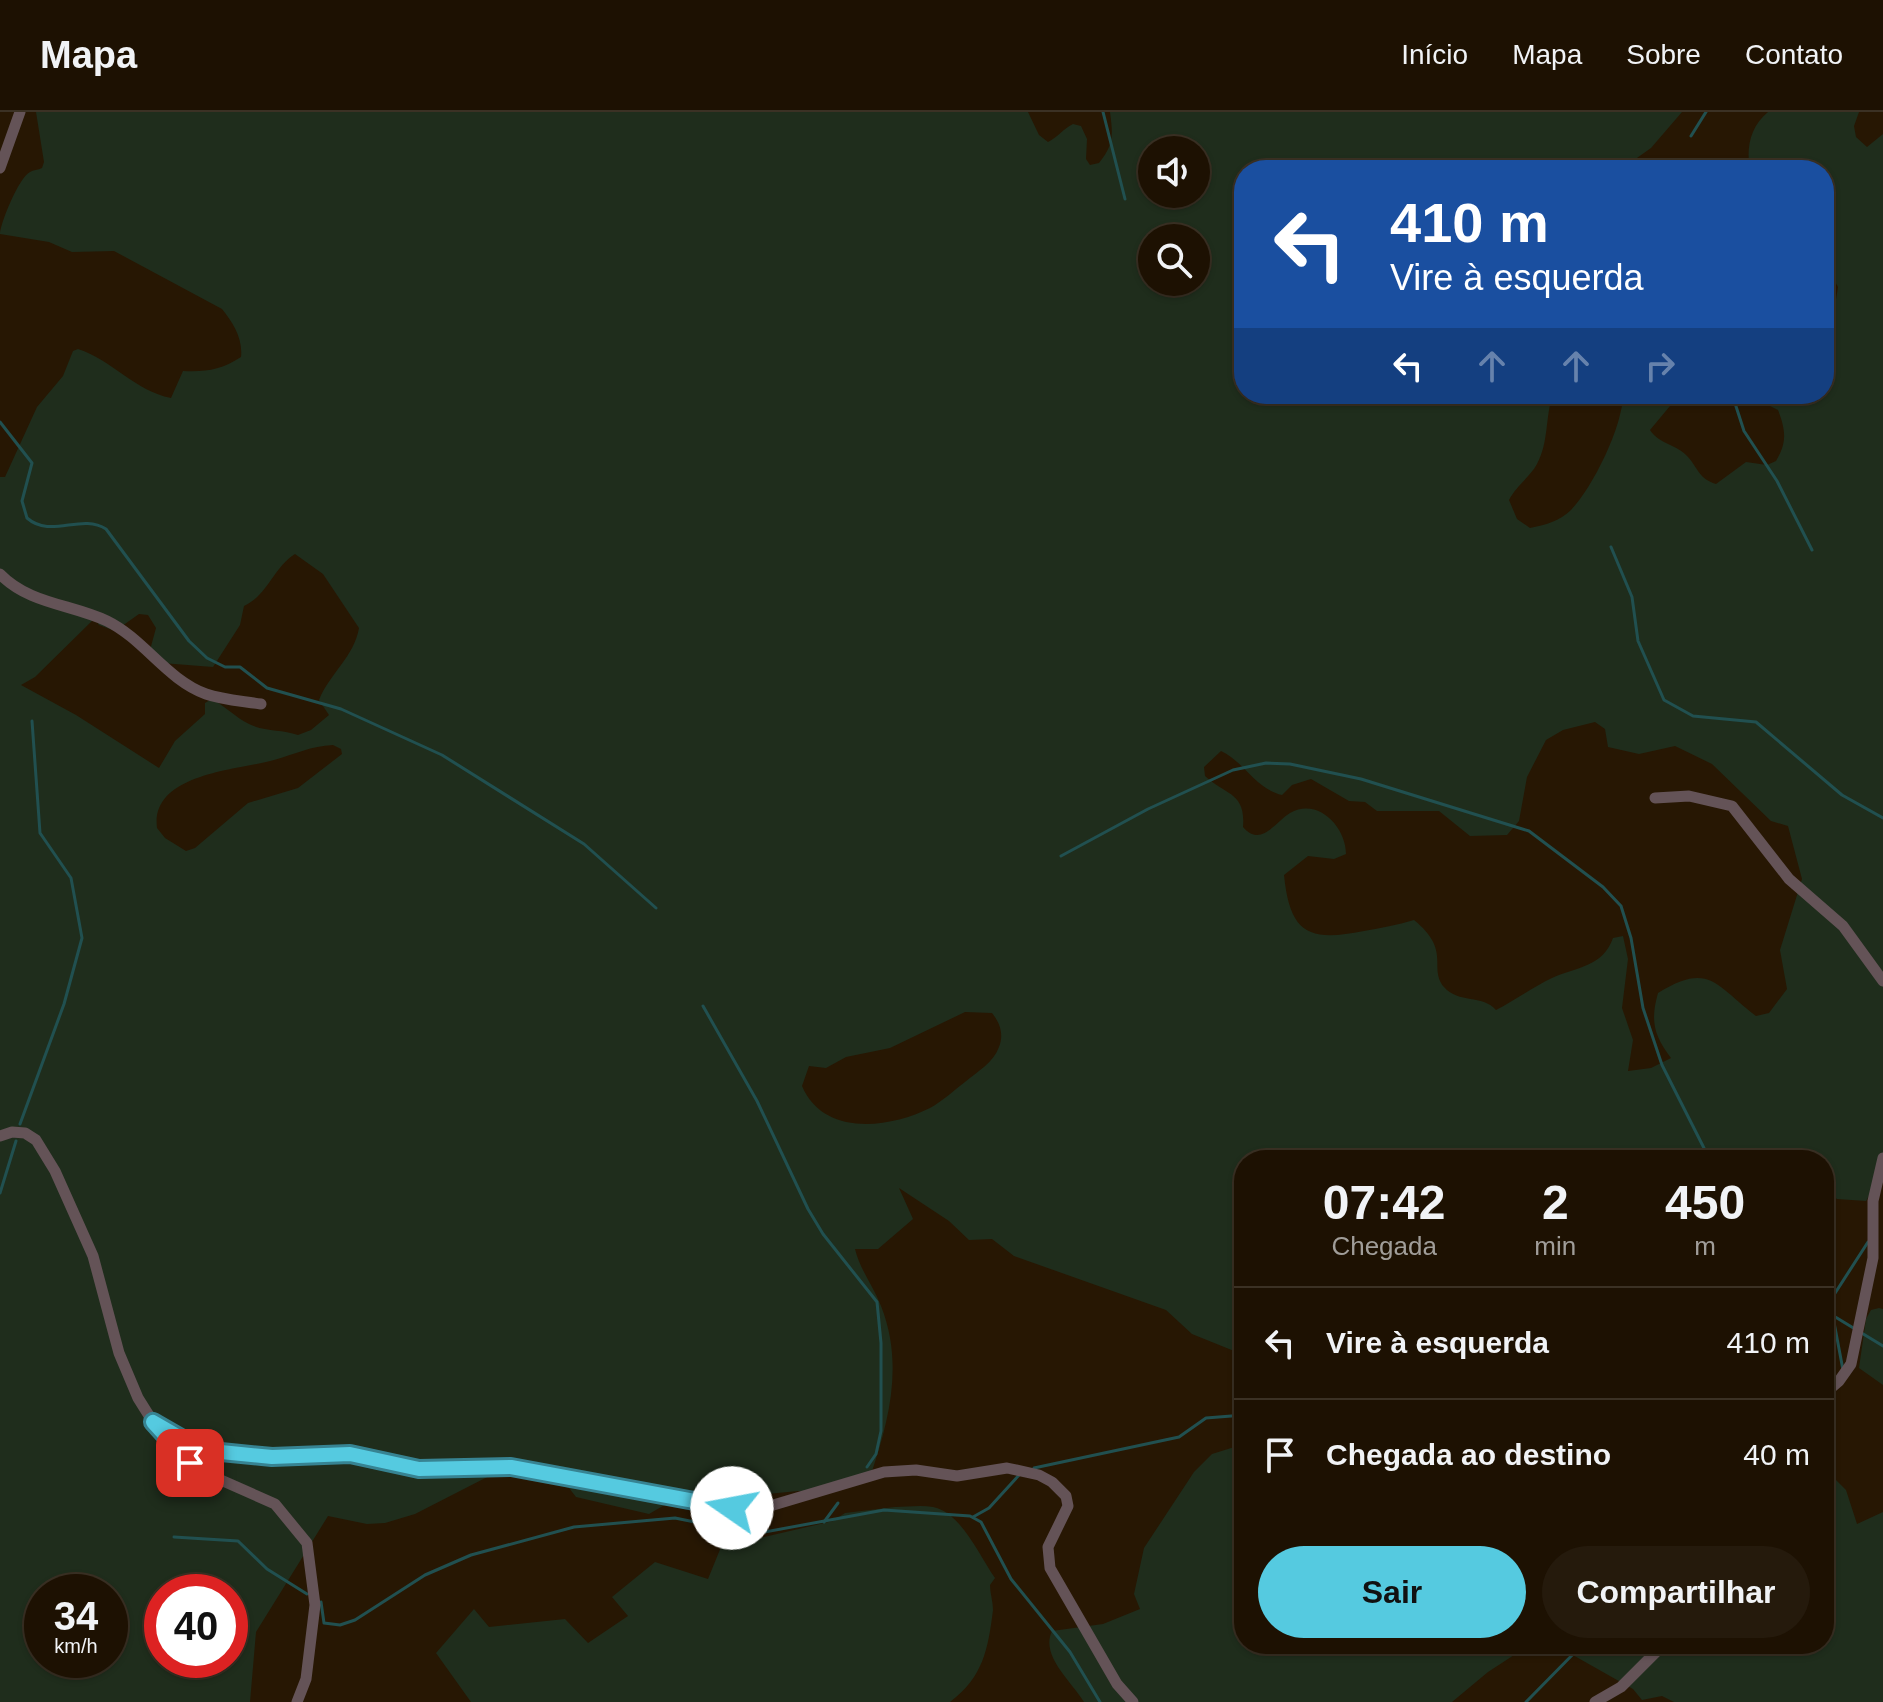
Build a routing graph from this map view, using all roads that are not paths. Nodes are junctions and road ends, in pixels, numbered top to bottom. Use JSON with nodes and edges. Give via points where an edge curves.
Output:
{"nodes":[{"id":1,"x":20,"y":112,"type":"edge"},
{"id":2,"x":0,"y":168,"type":"edge"},
{"id":3,"x":0,"y":574,"type":"edge"},
{"id":4,"x":261,"y":704,"type":"dead end"},
{"id":5,"x":1655,"y":798,"type":"dead end"},
{"id":6,"x":1883,"y":981,"type":"edge"},
{"id":7,"x":0,"y":1136,"type":"edge"},
{"id":8,"x":1883,"y":1158,"type":"edge"},
{"id":9,"x":1834,"y":1385,"type":"edge"},
{"id":10,"x":153,"y":1422,"type":"junction"},
{"id":11,"x":1654,"y":1654,"type":"edge"},
{"id":12,"x":297,"y":1702,"type":"edge"},
{"id":13,"x":1133,"y":1702,"type":"edge"},
{"id":14,"x":1595,"y":1702,"type":"edge"}],
"edges":[{"from":1,"to":2,"type":"street"},
{"from":3,"to":4,"type":"street","via":[[35,598],[109,622],[206,694]]},
{"from":5,"to":6,"type":"street","via":[[1689,796],[1732,806],[1789,879],[1843,926]]},
{"from":7,"to":10,"type":"street","via":[[12,1132],[36,1140],[55,1171],[93,1256],[119,1353]]},
{"from":8,"to":9,"type":"street","via":[[1873,1201],[1873,1258],[1851,1364]]},
{"from":10,"to":12,"type":"street","via":[[190,1463],[275,1504],[307,1543],[315,1605],[306,1679]]},
{"from":10,"to":13,"type":"street","via":[[211,1451],[272,1457],[350,1454],[419,1469],[511,1467],[732,1508],[770,1506],[884,1472],[957,1476],[1007,1468],[1039,1475],[1060,1489],[1068,1506],[1048,1547],[1050,1568],[1117,1684]]},
{"from":11,"to":14,"type":"street","via":[[1621,1687]]}]}
